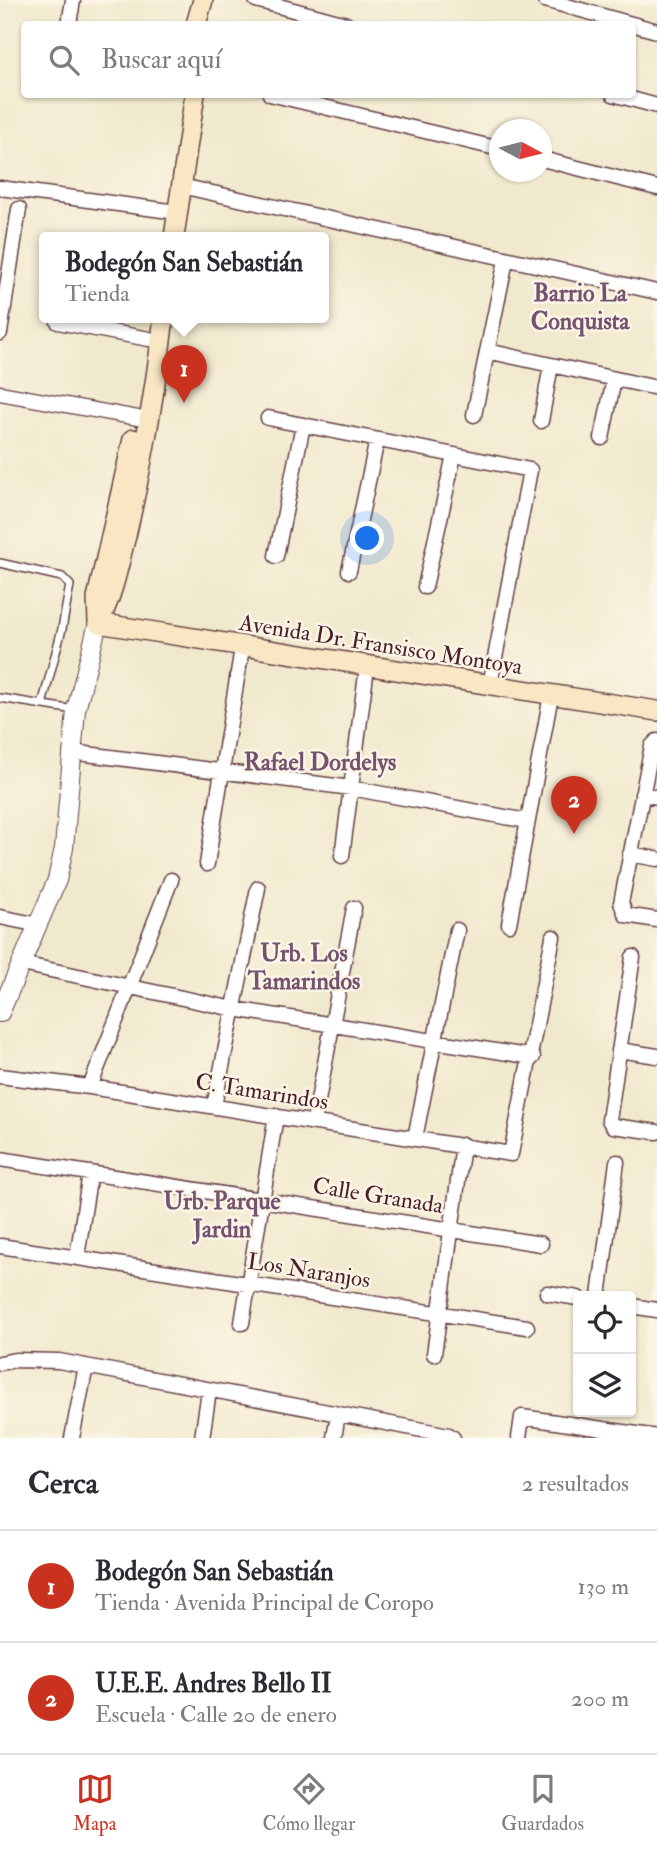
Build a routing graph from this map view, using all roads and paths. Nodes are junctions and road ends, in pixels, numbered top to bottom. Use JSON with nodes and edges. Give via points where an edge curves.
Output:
{"nodes":[{"id":1,"x":73,"y":0,"type":"edge"},
{"id":2,"x":203,"y":0,"type":"edge"},
{"id":3,"x":214,"y":0,"type":"edge"},
{"id":4,"x":256,"y":0,"type":"edge"},
{"id":5,"x":545,"y":0,"type":"edge"},
{"id":6,"x":70,"y":21,"type":"edge"},
{"id":7,"x":197,"y":21,"type":"edge"},
{"id":8,"x":209,"y":21,"type":"edge"},
{"id":9,"x":335,"y":21,"type":"edge"},
{"id":10,"x":621,"y":21,"type":"edge"},
{"id":11,"x":636,"y":25,"type":"edge"},
{"id":12,"x":657,"y":31,"type":"edge"},
{"id":13,"x":183,"y":98,"type":"edge"},
{"id":14,"x":194,"y":98,"type":"edge"},
{"id":15,"x":287,"y":98,"type":"edge"},
{"id":16,"x":628,"y":98,"type":"edge"},
{"id":17,"x":657,"y":106,"type":"edge"},
{"id":18,"x":489,"y":147,"type":"edge"},
{"id":19,"x":552,"y":161,"type":"edge"},
{"id":20,"x":656,"y":183,"type":"edge"},
{"id":21,"x":181,"y":186,"type":"junction"},
{"id":22,"x":0,"y":188,"type":"edge"},
{"id":23,"x":19,"y":209,"type":"dead end"},
{"id":24,"x":172,"y":211,"type":"junction"},
{"id":25,"x":165,"y":232,"type":"edge"},
{"id":26,"x":174,"y":232,"type":"edge"},
{"id":27,"x":506,"y":260,"type":"junction"},
{"id":28,"x":657,"y":292,"type":"edge"},
{"id":29,"x":63,"y":323,"type":"edge"},
{"id":30,"x":151,"y":323,"type":"edge"},
{"id":31,"x":163,"y":323,"type":"edge"},
{"id":32,"x":0,"y":333,"type":"edge"},
{"id":33,"x":149,"y":339,"type":"junction"},
{"id":34,"x":487,"y":351,"type":"junction"},
{"id":35,"x":551,"y":365,"type":"junction"},
{"id":36,"x":614,"y":379,"type":"junction"},
{"id":37,"x":657,"y":388,"type":"edge"},
{"id":38,"x":0,"y":393,"type":"edge"},
{"id":39,"x":474,"y":415,"type":"dead end"},
{"id":40,"x":138,"y":418,"type":"junction"},
{"id":41,"x":268,"y":418,"type":"dead end"},
{"id":42,"x":541,"y":421,"type":"dead end"},
{"id":43,"x":303,"y":425,"type":"junction"},
{"id":44,"x":602,"y":438,"type":"dead end"},
{"id":45,"x":377,"y":440,"type":"junction"},
{"id":46,"x":454,"y":455,"type":"junction"},
{"id":47,"x":275,"y":556,"type":"dead end"},
{"id":48,"x":0,"y":563,"type":"edge"},
{"id":49,"x":349,"y":571,"type":"dead end"},
{"id":50,"x":425,"y":587,"type":"dead end"},
{"id":51,"x":98,"y":623,"type":"junction"},
{"id":52,"x":242,"y":648,"type":"junction"},
{"id":53,"x":367,"y":667,"type":"junction"},
{"id":54,"x":490,"y":685,"type":"junction"},
{"id":55,"x":551,"y":695,"type":"junction"},
{"id":56,"x":0,"y":698,"type":"edge"},
{"id":57,"x":42,"y":705,"type":"junction"},
{"id":58,"x":76,"y":710,"type":"junction"},
{"id":59,"x":657,"y":711,"type":"edge"},
{"id":60,"x":657,"y":741,"type":"edge"},
{"id":61,"x":71,"y":752,"type":"junction"},
{"id":62,"x":221,"y":774,"type":"junction"},
{"id":63,"x":351,"y":788,"type":"junction"},
{"id":64,"x":650,"y":796,"type":"edge"},
{"id":65,"x":527,"y":821,"type":"junction"},
{"id":66,"x":630,"y":854,"type":"junction"},
{"id":67,"x":342,"y":856,"type":"dead end"},
{"id":68,"x":657,"y":859,"type":"edge"},
{"id":69,"x":207,"y":864,"type":"dead end"},
{"id":70,"x":171,"y":880,"type":"dead end"},
{"id":71,"x":258,"y":888,"type":"dead end"},
{"id":72,"x":354,"y":908,"type":"dead end"},
{"id":73,"x":0,"y":917,"type":"edge"},
{"id":74,"x":657,"y":920,"type":"edge"},
{"id":75,"x":509,"y":924,"type":"dead end"},
{"id":76,"x":39,"y":925,"type":"junction"},
{"id":77,"x":457,"y":930,"type":"dead end"},
{"id":78,"x":553,"y":937,"type":"dead end"},
{"id":79,"x":633,"y":957,"type":"dead end"},
{"id":80,"x":22,"y":964,"type":"junction"},
{"id":81,"x":130,"y":988,"type":"junction"},
{"id":82,"x":234,"y":1009,"type":"junction"},
{"id":83,"x":0,"y":1013,"type":"edge"},
{"id":84,"x":333,"y":1025,"type":"junction"},
{"id":85,"x":435,"y":1041,"type":"junction"},
{"id":86,"x":619,"y":1050,"type":"junction"},
{"id":87,"x":657,"y":1056,"type":"edge"},
{"id":88,"x":533,"y":1057,"type":"junction"},
{"id":89,"x":0,"y":1076,"type":"edge"},
{"id":90,"x":90,"y":1087,"type":"junction"},
{"id":91,"x":214,"y":1106,"type":"junction"},
{"id":92,"x":276,"y":1116,"type":"junction"},
{"id":93,"x":314,"y":1122,"type":"junction"},
{"id":94,"x":657,"y":1132,"type":"edge"},
{"id":95,"x":415,"y":1138,"type":"junction"},
{"id":96,"x":463,"y":1145,"type":"junction"},
{"id":97,"x":0,"y":1158,"type":"edge"},
{"id":98,"x":617,"y":1162,"type":"dead end"},
{"id":99,"x":90,"y":1173,"type":"junction"},
{"id":100,"x":262,"y":1200,"type":"junction"},
{"id":101,"x":452,"y":1230,"type":"junction"},
{"id":102,"x":541,"y":1244,"type":"dead end"},
{"id":103,"x":0,"y":1246,"type":"edge"},
{"id":104,"x":77,"y":1257,"type":"junction"},
{"id":105,"x":249,"y":1284,"type":"junction"},
{"id":106,"x":600,"y":1291,"type":"edge"},
{"id":107,"x":547,"y":1293,"type":"dead end"},
{"id":108,"x":573,"y":1297,"type":"edge"},
{"id":109,"x":636,"y":1307,"type":"edge"},
{"id":110,"x":657,"y":1310,"type":"edge"},
{"id":111,"x":440,"y":1314,"type":"junction"},
{"id":112,"x":242,"y":1323,"type":"dead end"},
{"id":113,"x":527,"y":1327,"type":"dead end"},
{"id":114,"x":434,"y":1354,"type":"dead end"},
{"id":115,"x":0,"y":1363,"type":"edge"},
{"id":116,"x":86,"y":1366,"type":"junction"},
{"id":117,"x":209,"y":1391,"type":"junction"},
{"id":118,"x":338,"y":1414,"type":"junction"},
{"id":119,"x":657,"y":1437,"type":"edge"},
{"id":120,"x":72,"y":1438,"type":"edge"},
{"id":121,"x":202,"y":1438,"type":"edge"},
{"id":122,"x":334,"y":1438,"type":"edge"},
{"id":123,"x":453,"y":1438,"type":"edge"},
{"id":124,"x":519,"y":1438,"type":"edge"}],
"edges":[{"from":1,"to":6,"type":"street"},
{"from":2,"to":7,"type":"main road"},
{"from":3,"to":8,"type":"main road"},
{"from":4,"to":9,"type":"street"},
{"from":5,"to":10,"type":"street"},
{"from":11,"to":12,"type":"street"},
{"from":13,"to":24,"type":"main road"},
{"from":14,"to":21,"type":"main road"},
{"from":15,"to":18,"type":"street"},
{"from":16,"to":17,"type":"street"},
{"from":19,"to":20,"type":"street"},
{"from":21,"to":24,"type":"main road"},
{"from":21,"to":27,"type":"street"},
{"from":22,"to":24,"type":"street"},
{"from":23,"to":32,"type":"street"},
{"from":24,"to":25,"type":"main road"},
{"from":24,"to":26,"type":"main road"},
{"from":27,"to":28,"type":"street"},
{"from":27,"to":34,"type":"street"},
{"from":29,"to":33,"type":"street"},
{"from":30,"to":33,"type":"main road"},
{"from":31,"to":51,"type":"main road","via":[[137,487],[109,603]]},
{"from":33,"to":40,"type":"main road"},
{"from":34,"to":35,"type":"street"},
{"from":34,"to":39,"type":"street"},
{"from":35,"to":36,"type":"street"},
{"from":35,"to":42,"type":"street"},
{"from":36,"to":37,"type":"street"},
{"from":36,"to":44,"type":"street"},
{"from":38,"to":40,"type":"street"},
{"from":40,"to":51,"type":"main road","via":[[97,598]]},
{"from":41,"to":43,"type":"street"},
{"from":43,"to":45,"type":"street"},
{"from":43,"to":47,"type":"street"},
{"from":45,"to":46,"type":"street"},
{"from":45,"to":49,"type":"street"},
{"from":46,"to":50,"type":"street"},
{"from":46,"to":54,"type":"street","via":[[530,470]]},
{"from":48,"to":57,"type":"lane","via":[[62,577],[70,585]]},
{"from":51,"to":52,"type":"main road","name":"Avenida Dr. Fransisco Montoya"},
{"from":51,"to":58,"type":"street"},
{"from":52,"to":53,"type":"main road","name":"Avenida Dr. Fransisco Montoya"},
{"from":52,"to":62,"type":"street"},
{"from":53,"to":54,"type":"main road","name":"Avenida Dr. Fransisco Montoya"},
{"from":53,"to":63,"type":"street"},
{"from":54,"to":55,"type":"main road","name":"Avenida Dr. Fransisco Montoya"},
{"from":55,"to":59,"type":"main road","name":"Avenida Dr. Fransisco Montoya"},
{"from":55,"to":65,"type":"street"},
{"from":56,"to":57,"type":"lane"},
{"from":57,"to":58,"type":"lane"},
{"from":58,"to":61,"type":"street"},
{"from":60,"to":64,"type":"street","via":[[652,746]]},
{"from":61,"to":62,"type":"street"},
{"from":61,"to":76,"type":"street","via":[[64,848]]},
{"from":62,"to":63,"type":"street"},
{"from":62,"to":69,"type":"street"},
{"from":63,"to":65,"type":"street"},
{"from":63,"to":67,"type":"street"},
{"from":64,"to":66,"type":"street"},
{"from":65,"to":75,"type":"street"},
{"from":66,"to":68,"type":"street"},
{"from":66,"to":74,"type":"street","via":[[622,909],[626,915]]},
{"from":70,"to":81,"type":"street"},
{"from":71,"to":82,"type":"street"},
{"from":72,"to":84,"type":"street"},
{"from":73,"to":76,"type":"street"},
{"from":76,"to":80,"type":"street"},
{"from":77,"to":85,"type":"street"},
{"from":78,"to":88,"type":"street"},
{"from":79,"to":86,"type":"street"},
{"from":80,"to":81,"type":"street"},
{"from":80,"to":83,"type":"street"},
{"from":81,"to":82,"type":"street"},
{"from":81,"to":90,"type":"street"},
{"from":82,"to":84,"type":"street"},
{"from":82,"to":91,"type":"street"},
{"from":84,"to":85,"type":"street"},
{"from":84,"to":93,"type":"street"},
{"from":85,"to":88,"type":"street"},
{"from":85,"to":95,"type":"street"},
{"from":86,"to":87,"type":"street"},
{"from":86,"to":94,"type":"street","via":[[610,1124]]},
{"from":88,"to":96,"type":"street","name":"C. Tamarindos","via":[[514,1151]]},
{"from":89,"to":90,"type":"street","name":"C. Tamarindos"},
{"from":90,"to":91,"type":"street","name":"C. Tamarindos"},
{"from":91,"to":92,"type":"street","name":"C. Tamarindos"},
{"from":92,"to":93,"type":"street","name":"C. Tamarindos"},
{"from":92,"to":100,"type":"street"},
{"from":93,"to":95,"type":"street","name":"C. Tamarindos"},
{"from":95,"to":96,"type":"street","name":"C. Tamarindos"},
{"from":96,"to":101,"type":"street"},
{"from":97,"to":99,"type":"street","name":"Calle Granada"},
{"from":98,"to":106,"type":"street"},
{"from":99,"to":100,"type":"street","name":"Calle Granada"},
{"from":99,"to":104,"type":"street"},
{"from":100,"to":101,"type":"street","name":"Calle Granada"},
{"from":100,"to":105,"type":"street"},
{"from":101,"to":102,"type":"street","name":"Calle Granada"},
{"from":101,"to":111,"type":"street"},
{"from":103,"to":104,"type":"street","name":"Los Naranjos"},
{"from":104,"to":105,"type":"street","name":"Los Naranjos"},
{"from":105,"to":111,"type":"street","name":"Los Naranjos"},
{"from":105,"to":112,"type":"street"},
{"from":107,"to":108,"type":"street"},
{"from":109,"to":110,"type":"street"},
{"from":111,"to":113,"type":"street","name":"Los Naranjos"},
{"from":111,"to":114,"type":"street"},
{"from":115,"to":116,"type":"street","via":[[15,1360]]},
{"from":116,"to":117,"type":"street"},
{"from":116,"to":120,"type":"street"},
{"from":117,"to":118,"type":"street"},
{"from":117,"to":121,"type":"street"},
{"from":118,"to":122,"type":"street"},
{"from":118,"to":123,"type":"street"},
{"from":119,"to":124,"type":"street","via":[[522,1417]]}]}
